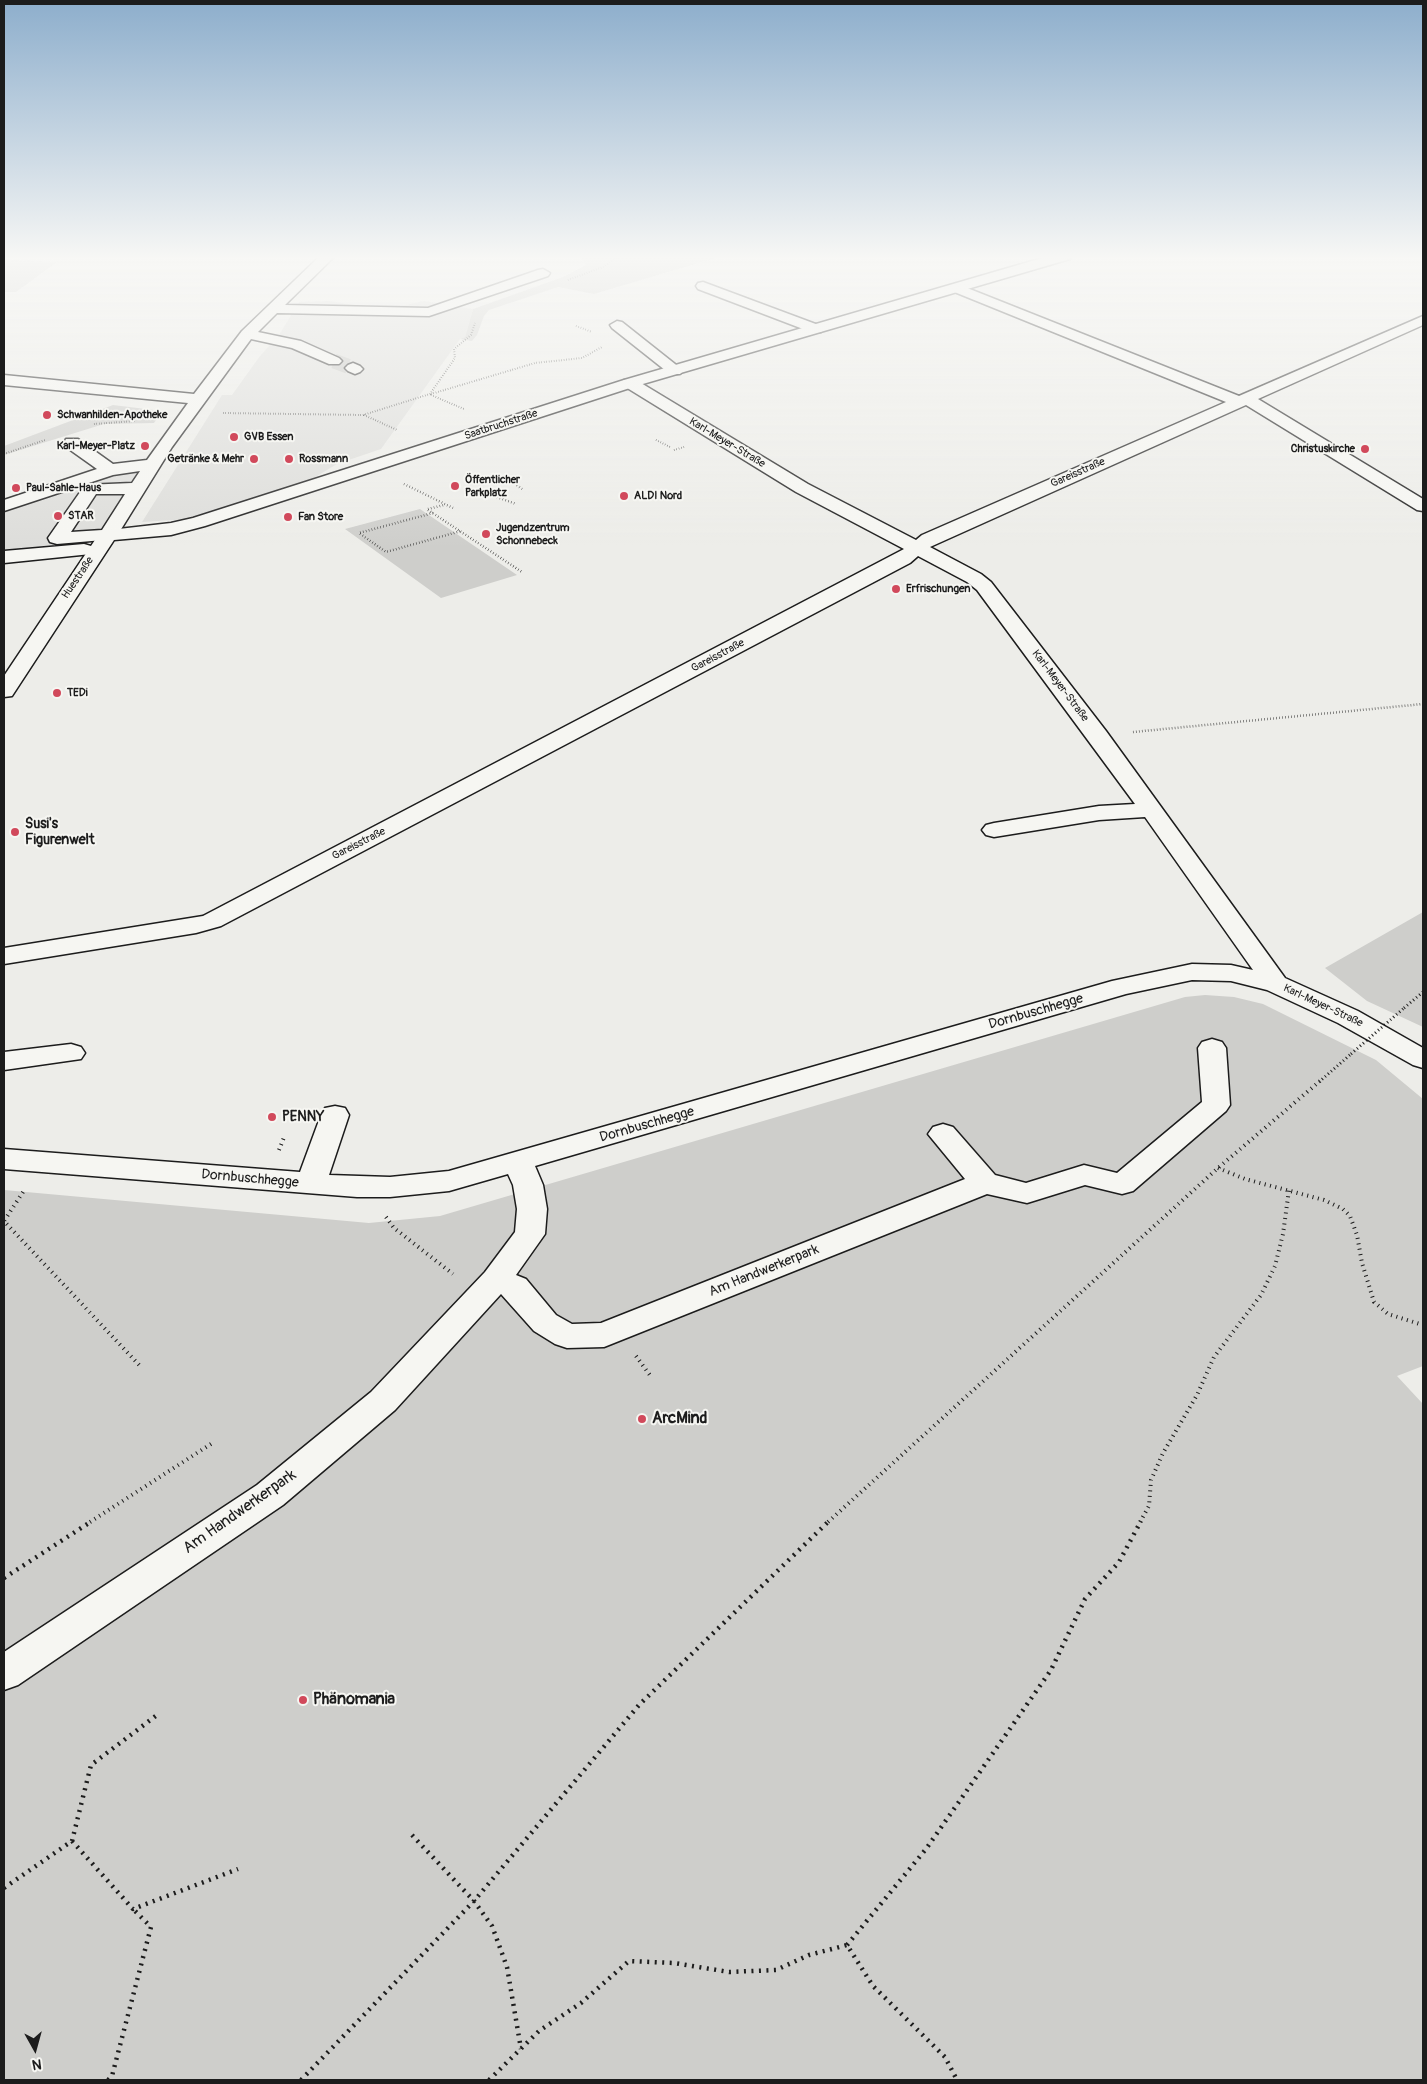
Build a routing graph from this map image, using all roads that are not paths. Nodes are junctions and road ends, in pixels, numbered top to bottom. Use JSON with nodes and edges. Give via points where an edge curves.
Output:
{"nodes":[{"id":1,"x":232,"y":353,"type":"edge"},
{"id":2,"x":318,"y":353,"type":"edge"},
{"id":3,"x":653,"y":353,"type":"edge"},
{"id":4,"x":735,"y":353,"type":"edge"},
{"id":5,"x":1122,"y":353,"type":"edge"},
{"id":6,"x":1350,"y":353,"type":"edge"},
{"id":7,"x":334,"y":360,"type":"tunnel mouth"},
{"id":8,"x":675,"y":371,"type":"junction"},
{"id":9,"x":5,"y":381,"type":"edge"},
{"id":10,"x":630,"y":383,"type":"junction"},
{"id":11,"x":198,"y":399,"type":"junction"},
{"id":12,"x":1244,"y":401,"type":"junction"},
{"id":13,"x":72,"y":443,"type":"dead end"},
{"id":14,"x":152,"y":464,"type":"junction"},
{"id":15,"x":110,"y":470,"type":"junction"},
{"id":16,"x":136,"y":488,"type":"junction"},
{"id":17,"x":4,"y":506,"type":"edge"},
{"id":18,"x":1423,"y":506,"type":"edge"},
{"id":19,"x":103,"y":542,"type":"junction"},
{"id":20,"x":916,"y":548,"type":"junction"},
{"id":21,"x":4,"y":557,"type":"edge"},
{"id":22,"x":4,"y":691,"type":"edge"},
{"id":23,"x":1146,"y":804,"type":"junction"},
{"id":24,"x":1014,"y":810,"type":"dead end"},
{"id":25,"x":994,"y":830,"type":"dead end"},
{"id":26,"x":4,"y":956,"type":"edge"},
{"id":27,"x":1276,"y":984,"type":"junction"},
{"id":28,"x":1212,"y":1048,"type":"dead end"},
{"id":29,"x":71,"y":1053,"type":"dead end"},
{"id":30,"x":1423,"y":1059,"type":"edge"},
{"id":31,"x":4,"y":1061,"type":"edge"},
{"id":32,"x":335,"y":1115,"type":"dead end"},
{"id":33,"x":943,"y":1134,"type":"dead end"},
{"id":34,"x":4,"y":1159,"type":"edge"},
{"id":35,"x":518,"y":1162,"type":"junction"},
{"id":36,"x":311,"y":1184,"type":"junction"},
{"id":37,"x":978,"y":1186,"type":"junction"},
{"id":38,"x":486,"y":1290,"type":"junction"},
{"id":39,"x":4,"y":1673,"type":"edge"}],
"edges":[{"from":1,"to":11,"type":"street","name":"Huestraße"},
{"from":2,"to":7,"type":"street"},
{"from":3,"to":8,"type":"street"},
{"from":4,"to":8,"type":"street","name":"Saatbruchstraße"},
{"from":5,"to":12,"type":"street"},
{"from":6,"to":12,"type":"street","name":"Gareisstraße"},
{"from":8,"to":10,"type":"street","name":"Saatbruchstraße"},
{"from":9,"to":11,"type":"street"},
{"from":10,"to":19,"type":"street","name":"Saatbruchstraße","via":[[199,522]]},
{"from":10,"to":20,"type":"street","name":"Karl-Meyer-Straße","via":[[802,488]]},
{"from":11,"to":14,"type":"street","name":"Huestraße"},
{"from":12,"to":18,"type":"street"},
{"from":12,"to":20,"type":"street","name":"Gareisstraße","via":[[950,529]]},
{"from":13,"to":15,"type":"street"},
{"from":14,"to":15,"type":"street"},
{"from":14,"to":16,"type":"street","name":"Huestraße"},
{"from":15,"to":17,"type":"street"},
{"from":16,"to":19,"type":"street","name":"Huestraße"},
{"from":16,"to":19,"type":"street","via":[[92,489],[57,538]]},
{"from":19,"to":21,"type":"street"},
{"from":19,"to":22,"type":"street","name":"Huestraße"},
{"from":20,"to":23,"type":"street","name":"Karl-Meyer-Straße","via":[[984,586]]},
{"from":20,"to":26,"type":"street","name":"Gareisstraße","via":[[903,559],[212,920]]},
{"from":23,"to":24,"type":"street"},
{"from":23,"to":25,"type":"street"},
{"from":23,"to":27,"type":"street","name":"Karl-Meyer-Straße"},
{"from":27,"to":30,"type":"street","name":"Karl-Meyer-Straße","via":[[1348,1017]]},
{"from":27,"to":35,"type":"street","name":"Dornbuschhegge","via":[[1218,972],[1166,976]]},
{"from":28,"to":37,"type":"street","via":[[1216,1105],[1122,1184],[1084,1175],[1027,1194]]},
{"from":29,"to":31,"type":"street"},
{"from":32,"to":36,"type":"street"},
{"from":33,"to":37,"type":"street"},
{"from":34,"to":36,"type":"street","name":"Dornbuschhegge"},
{"from":35,"to":36,"type":"street","name":"Dornbuschhegge","via":[[449,1181],[390,1187]]},
{"from":35,"to":38,"type":"street","name":"Am Handwerkerpark","via":[[528,1184],[532,1209],[530,1234]]},
{"from":37,"to":38,"type":"street","name":"Am Handwerkerpark","via":[[604,1335],[567,1336],[545,1323],[515,1287]]},
{"from":38,"to":39,"type":"street","name":"Am Handwerkerpark","via":[[383,1401],[270,1495]]}]}
